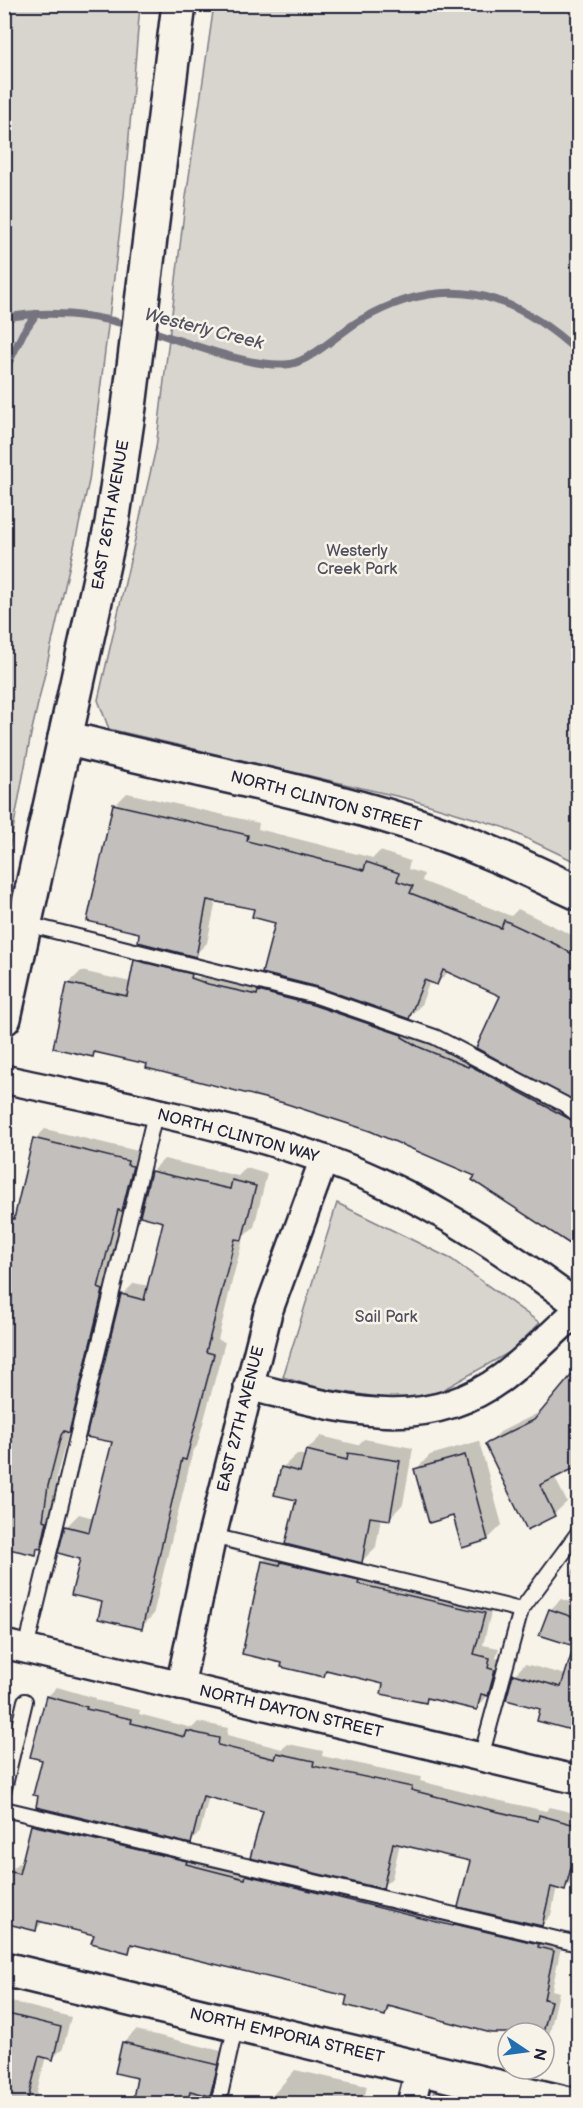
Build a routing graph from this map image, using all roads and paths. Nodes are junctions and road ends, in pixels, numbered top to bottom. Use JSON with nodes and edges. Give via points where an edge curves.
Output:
{"nodes":[{"id":1,"x":179,"y":4,"type":"edge"},
{"id":2,"x":65,"y":738,"type":"junction"},
{"id":3,"x":579,"y":893,"type":"edge"},
{"id":4,"x":26,"y":924,"type":"junction"},
{"id":5,"x":4,"y":1018,"type":"edge"},
{"id":6,"x":4,"y":1079,"type":"edge"},
{"id":7,"x":154,"y":1114,"type":"junction"},
{"id":8,"x":579,"y":1114,"type":"edge"},
{"id":9,"x":324,"y":1159,"type":"junction"},
{"id":10,"x":579,"y":1305,"type":"edge"},
{"id":11,"x":579,"y":1310,"type":"edge"},
{"id":12,"x":248,"y":1386,"type":"junction"},
{"id":13,"x":579,"y":1533,"type":"edge"},
{"id":14,"x":212,"y":1536,"type":"junction"},
{"id":15,"x":521,"y":1610,"type":"junction"},
{"id":16,"x":15,"y":1647,"type":"edge"},
{"id":17,"x":180,"y":1686,"type":"junction"},
{"id":18,"x":25,"y":1701,"type":"dead end"},
{"id":19,"x":482,"y":1757,"type":"junction"},
{"id":20,"x":579,"y":1780,"type":"edge"},
{"id":21,"x":4,"y":1789,"type":"edge"},
{"id":22,"x":4,"y":1809,"type":"edge"},
{"id":23,"x":579,"y":1944,"type":"edge"},
{"id":24,"x":4,"y":1969,"type":"edge"},
{"id":25,"x":236,"y":2024,"type":"junction"},
{"id":26,"x":420,"y":2068,"type":"junction"},
{"id":27,"x":218,"y":2103,"type":"edge"},
{"id":28,"x":411,"y":2103,"type":"edge"},
{"id":29,"x":569,"y":2103,"type":"edge"}],
"edges":[{"from":1,"to":2,"type":"street","name":"EAST 26TH AVENUE","via":[[112,523]]},
{"from":2,"to":3,"type":"street","name":"NORTH CLINTON STREET","via":[[311,795],[412,824],[492,853]]},
{"from":2,"to":4,"type":"street","name":"EAST 26TH AVENUE"},
{"from":4,"to":5,"type":"street","name":"EAST 26TH AVENUE"},
{"from":4,"to":8,"type":"lane","via":[[337,1003],[435,1037]]},
{"from":6,"to":7,"type":"street","name":"NORTH CLINTON WAY"},
{"from":7,"to":9,"type":"street","name":"NORTH CLINTON WAY"},
{"from":7,"to":16,"type":"lane"},
{"from":9,"to":10,"type":"street","name":"NORTH CLINTON WAY","via":[[445,1214]]},
{"from":9,"to":12,"type":"street","name":"EAST 27TH AVENUE","via":[[268,1312]]},
{"from":11,"to":12,"type":"street","via":[[502,1377],[466,1398],[433,1409],[399,1414],[361,1413]]},
{"from":12,"to":14,"type":"street","name":"EAST 27TH AVENUE"},
{"from":13,"to":15,"type":"lane"},
{"from":14,"to":15,"type":"lane"},
{"from":14,"to":17,"type":"street","name":"EAST 27TH AVENUE"},
{"from":15,"to":19,"type":"lane"},
{"from":16,"to":17,"type":"street","name":"NORTH DAYTON STREET"},
{"from":17,"to":19,"type":"street","name":"NORTH DAYTON STREET"},
{"from":18,"to":21,"type":"lane"},
{"from":19,"to":20,"type":"street","name":"NORTH DAYTON STREET"},
{"from":22,"to":23,"type":"lane"},
{"from":24,"to":25,"type":"street","name":"NORTH EMPORIA STREET"},
{"from":25,"to":26,"type":"street","name":"NORTH EMPORIA STREET"},
{"from":25,"to":27,"type":"lane"},
{"from":26,"to":28,"type":"street"},
{"from":26,"to":29,"type":"street","name":"NORTH EMPORIA STREET"}]}
